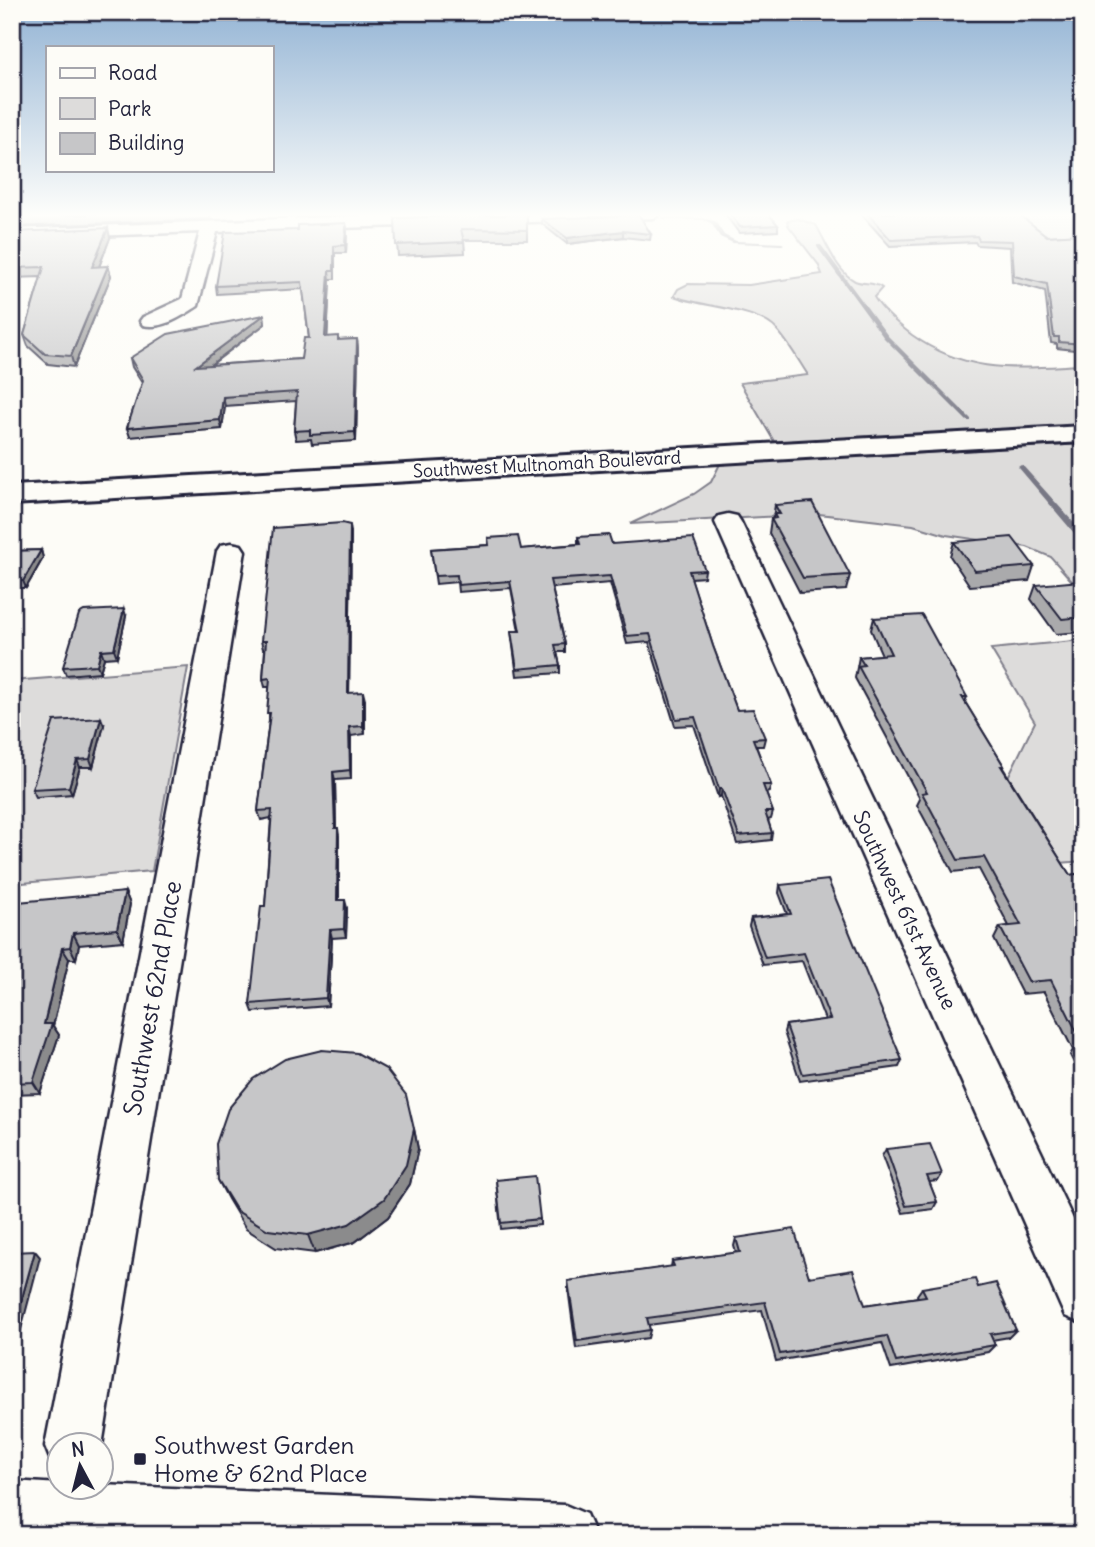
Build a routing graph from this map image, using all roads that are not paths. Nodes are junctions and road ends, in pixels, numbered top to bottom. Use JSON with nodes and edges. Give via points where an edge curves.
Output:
{"nodes":[{"id":1,"x":195,"y":285,"type":"edge"},
{"id":2,"x":150,"y":321,"type":"dead end"},
{"id":3,"x":1083,"y":434,"type":"edge"},
{"id":4,"x":12,"y":495,"type":"edge"},
{"id":5,"x":728,"y":522,"type":"dead end"},
{"id":6,"x":231,"y":551,"type":"dead end"},
{"id":7,"x":1083,"y":1297,"type":"edge"},
{"id":8,"x":75,"y":1432,"type":"edge"},
{"id":9,"x":47,"y":1504,"type":"edge"},
{"id":10,"x":486,"y":1533,"type":"edge"},
{"id":11,"x":565,"y":1535,"type":"edge"}],
"edges":[{"from":1,"to":2,"type":"street","via":[[191,302]]},
{"from":3,"to":4,"type":"main road","name":"Southwest Multnomah Boulevard"},
{"from":5,"to":7,"type":"street","name":"Southwest 61st Avenue"},
{"from":6,"to":8,"type":"street","name":"Southwest 62nd Place"},
{"from":9,"to":10,"type":"street"},
{"from":10,"to":11,"type":"street"}]}
